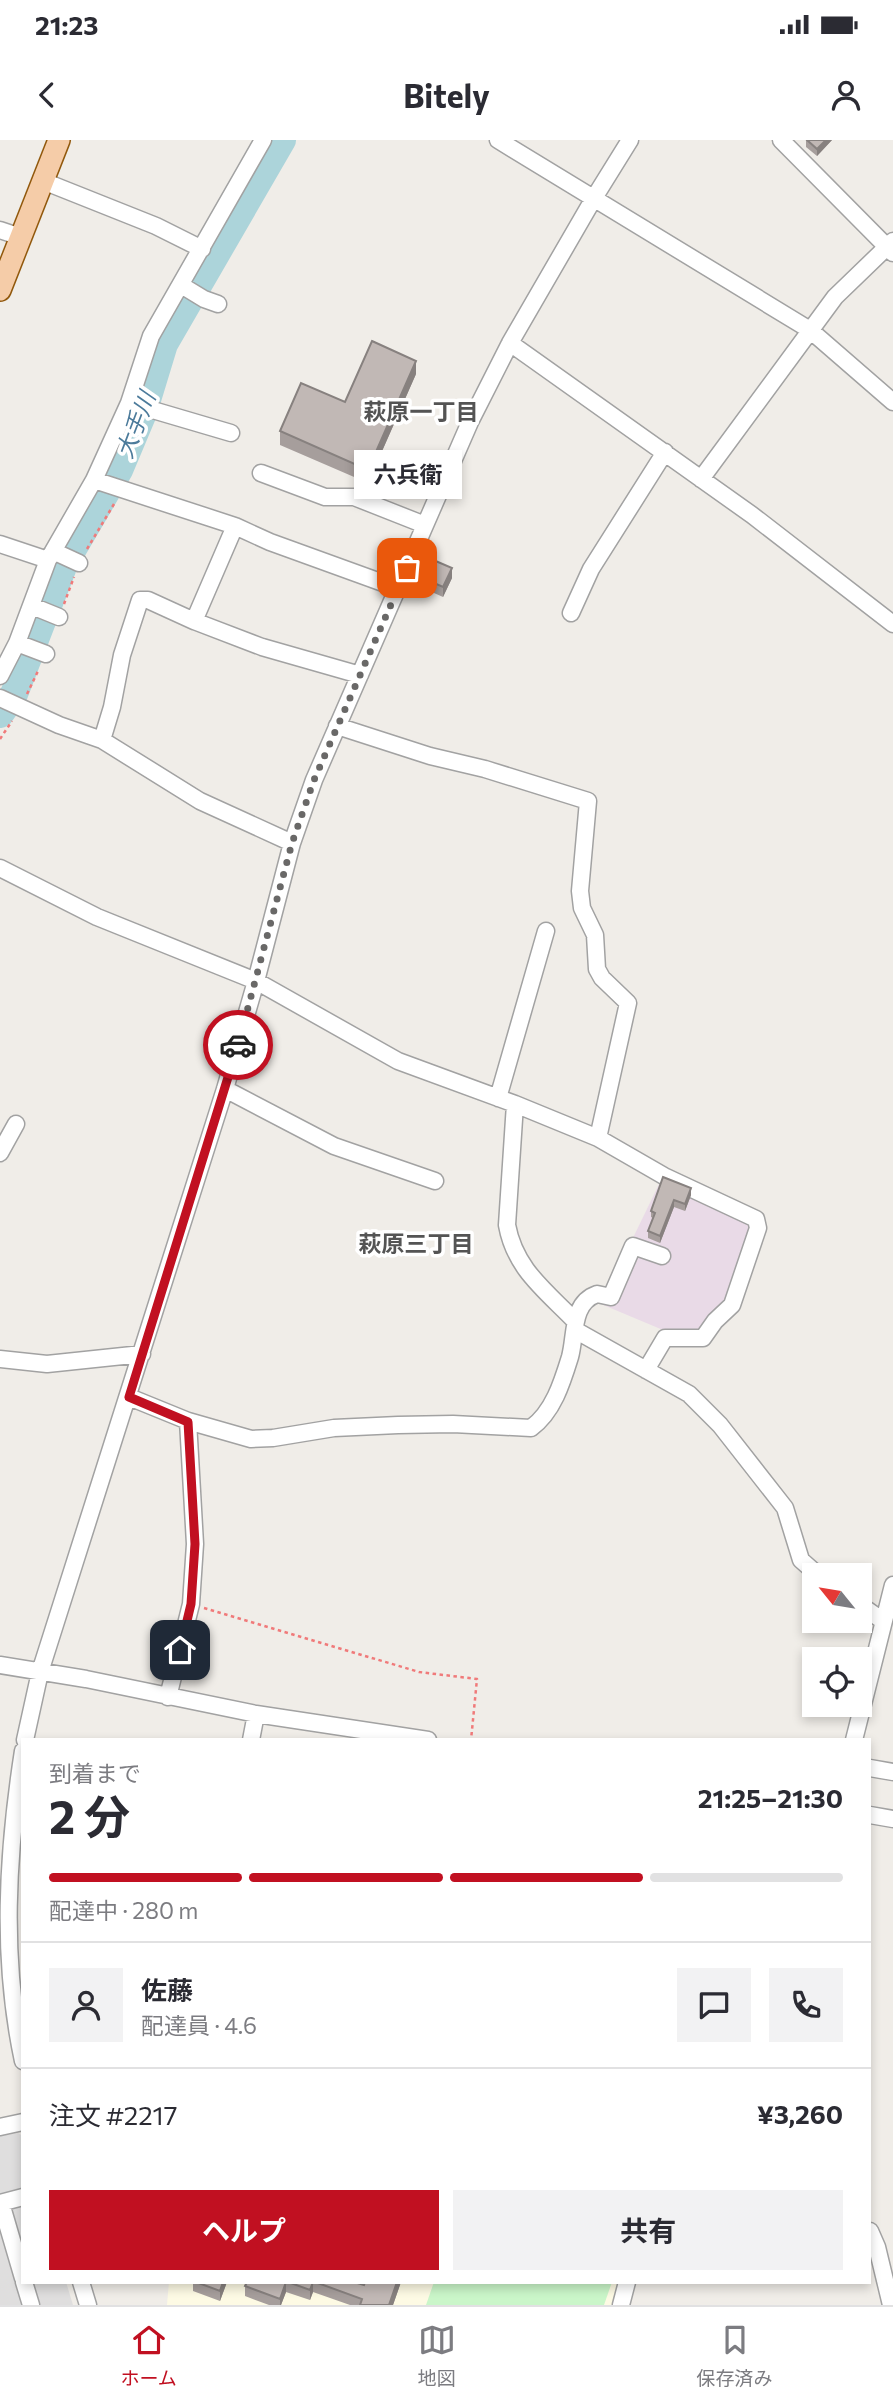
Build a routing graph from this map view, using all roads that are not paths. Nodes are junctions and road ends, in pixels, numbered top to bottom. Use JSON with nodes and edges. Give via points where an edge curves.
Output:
{"nodes":[{"id":1,"x":59,"y":140,"type":"edge"},
{"id":2,"x":263,"y":140,"type":"edge"},
{"id":3,"x":498,"y":140,"type":"edge"},
{"id":4,"x":630,"y":140,"type":"edge"},
{"id":5,"x":781,"y":140,"type":"edge"},
{"id":6,"x":43,"y":181,"type":"junction"},
{"id":7,"x":594,"y":198,"type":"junction"},
{"id":8,"x":0,"y":230,"type":"edge"},
{"id":9,"x":21,"y":237,"type":"junction"},
{"id":10,"x":891,"y":247,"type":"edge"},
{"id":11,"x":202,"y":249,"type":"junction"},
{"id":12,"x":183,"y":286,"type":"junction"},
{"id":13,"x":0,"y":290,"type":"edge"},
{"id":14,"x":211,"y":302,"type":"dead end"},
{"id":15,"x":810,"y":330,"type":"junction"},
{"id":16,"x":510,"y":343,"type":"junction"},
{"id":17,"x":893,"y":402,"type":"edge"},
{"id":18,"x":131,"y":403,"type":"junction"},
{"id":19,"x":231,"y":433,"type":"dead end"},
{"id":20,"x":665,"y":452,"type":"junction"},
{"id":21,"x":261,"y":472,"type":"dead end"},
{"id":22,"x":701,"y":479,"type":"junction"},
{"id":23,"x":97,"y":482,"type":"junction"},
{"id":24,"x":235,"y":526,"type":"junction"},
{"id":25,"x":425,"y":526,"type":"junction"},
{"id":26,"x":0,"y":544,"type":"edge"},
{"id":27,"x":52,"y":555,"type":"junction"},
{"id":28,"x":78,"y":562,"type":"road end"},
{"id":29,"x":397,"y":588,"type":"junction"},
{"id":30,"x":34,"y":607,"type":"junction"},
{"id":31,"x":571,"y":613,"type":"dead end"},
{"id":32,"x":57,"y":616,"type":"road end"},
{"id":33,"x":194,"y":621,"type":"junction"},
{"id":34,"x":893,"y":624,"type":"edge"},
{"id":35,"x":19,"y":644,"type":"junction"},
{"id":36,"x":44,"y":653,"type":"road end"},
{"id":37,"x":360,"y":675,"type":"junction"},
{"id":38,"x":0,"y":676,"type":"edge"},
{"id":39,"x":0,"y":698,"type":"edge"},
{"id":40,"x":337,"y":726,"type":"junction"},
{"id":41,"x":102,"y":740,"type":"junction"},
{"id":42,"x":292,"y":843,"type":"junction"},
{"id":43,"x":0,"y":868,"type":"edge"},
{"id":44,"x":546,"y":931,"type":"dead end"},
{"id":45,"x":256,"y":981,"type":"junction"},
{"id":46,"x":225,"y":1089,"type":"junction"},
{"id":47,"x":498,"y":1098,"type":"junction"},
{"id":48,"x":515,"y":1104,"type":"junction"},
{"id":49,"x":16,"y":1124,"type":"dead end"},
{"id":50,"x":598,"y":1138,"type":"junction"},
{"id":51,"x":0,"y":1153,"type":"edge"},
{"id":52,"x":435,"y":1181,"type":"dead end"},
{"id":53,"x":662,"y":1256,"type":"dead end"},
{"id":54,"x":575,"y":1326,"type":"junction"},
{"id":55,"x":142,"y":1354,"type":"junction"},
{"id":56,"x":0,"y":1359,"type":"edge"},
{"id":57,"x":646,"y":1370,"type":"junction"},
{"id":58,"x":129,"y":1397,"type":"junction"},
{"id":59,"x":188,"y":1422,"type":"junction"},
{"id":60,"x":804,"y":1563,"type":"edge"},
{"id":61,"x":893,"y":1585,"type":"edge"},
{"id":62,"x":872,"y":1613,"type":"edge"},
{"id":63,"x":883,"y":1621,"type":"junction"},
{"id":64,"x":0,"y":1665,"type":"edge"},
{"id":65,"x":40,"y":1672,"type":"junction"},
{"id":66,"x":168,"y":1697,"type":"junction"},
{"id":67,"x":256,"y":1714,"type":"junction"},
{"id":68,"x":25,"y":1738,"type":"edge"},
{"id":69,"x":251,"y":1738,"type":"edge"},
{"id":70,"x":415,"y":1738,"type":"edge"},
{"id":71,"x":854,"y":1738,"type":"edge"},
{"id":72,"x":21,"y":1766,"type":"edge"},
{"id":73,"x":871,"y":1769,"type":"edge"},
{"id":74,"x":893,"y":1772,"type":"edge"},
{"id":75,"x":871,"y":1815,"type":"edge"},
{"id":76,"x":893,"y":1819,"type":"edge"},
{"id":77,"x":21,"y":2050,"type":"edge"},
{"id":78,"x":21,"y":2122,"type":"edge"},
{"id":79,"x":0,"y":2127,"type":"edge"},
{"id":80,"x":21,"y":2198,"type":"edge"},
{"id":81,"x":0,"y":2203,"type":"edge"},
{"id":82,"x":871,"y":2233,"type":"edge"},
{"id":83,"x":21,"y":2273,"type":"edge"},
{"id":84,"x":24,"y":2284,"type":"edge"},
{"id":85,"x":81,"y":2284,"type":"edge"},
{"id":86,"x":626,"y":2284,"type":"edge"},
{"id":87,"x":31,"y":2305,"type":"edge"},
{"id":88,"x":86,"y":2305,"type":"edge"},
{"id":89,"x":621,"y":2305,"type":"edge"},
{"id":90,"x":891,"y":2305,"type":"edge"}],
"edges":[{"from":1,"to":6,"type":"main road"},
{"from":2,"to":11,"type":"street"},
{"from":3,"to":7,"type":"street"},
{"from":4,"to":7,"type":"street"},
{"from":5,"to":10,"type":"street"},
{"from":6,"to":9,"type":"main road"},
{"from":6,"to":11,"type":"street"},
{"from":7,"to":15,"type":"street"},
{"from":7,"to":16,"type":"street"},
{"from":8,"to":9,"type":"street"},
{"from":9,"to":13,"type":"main road"},
{"from":10,"to":15,"type":"street","via":[[867,264]]},
{"from":11,"to":12,"type":"street"},
{"from":12,"to":14,"type":"street"},
{"from":12,"to":18,"type":"street","via":[[151,336]]},
{"from":15,"to":17,"type":"street"},
{"from":15,"to":22,"type":"street"},
{"from":16,"to":20,"type":"street"},
{"from":16,"to":25,"type":"street"},
{"from":18,"to":19,"type":"street"},
{"from":18,"to":23,"type":"street"},
{"from":20,"to":22,"type":"street"},
{"from":20,"to":31,"type":"street","via":[[591,569]]},
{"from":21,"to":25,"type":"street","via":[[326,497],[354,497]]},
{"from":22,"to":34,"type":"street"},
{"from":23,"to":24,"type":"street"},
{"from":23,"to":27,"type":"street"},
{"from":24,"to":29,"type":"street"},
{"from":24,"to":33,"type":"street"},
{"from":25,"to":29,"type":"street"},
{"from":26,"to":27,"type":"street"},
{"from":27,"to":28,"type":"street"},
{"from":27,"to":30,"type":"street"},
{"from":29,"to":37,"type":"street"},
{"from":30,"to":32,"type":"street"},
{"from":30,"to":35,"type":"street"},
{"from":33,"to":37,"type":"street","via":[[262,647]]},
{"from":33,"to":41,"type":"street","via":[[140,600]]},
{"from":35,"to":36,"type":"street"},
{"from":35,"to":38,"type":"street"},
{"from":37,"to":40,"type":"street"},
{"from":39,"to":41,"type":"street"},
{"from":40,"to":42,"type":"street"},
{"from":40,"to":50,"type":"street","via":[[588,802],[582,908],[596,935],[597,970],[628,1003]]},
{"from":41,"to":42,"type":"street","via":[[200,801]]},
{"from":42,"to":45,"type":"street"},
{"from":43,"to":45,"type":"street","via":[[97,917]]},
{"from":44,"to":47,"type":"street"},
{"from":45,"to":46,"type":"street"},
{"from":45,"to":47,"type":"street","via":[[398,1061]]},
{"from":46,"to":52,"type":"street","via":[[334,1146]]},
{"from":46,"to":55,"type":"street"},
{"from":47,"to":48,"type":"street"},
{"from":48,"to":50,"type":"street"},
{"from":48,"to":54,"type":"street","via":[[507,1225],[510,1241],[524,1268]]},
{"from":49,"to":51,"type":"street"},
{"from":50,"to":57,"type":"street","via":[[752,1217],[758,1225],[729,1309],[703,1338],[665,1338]]},
{"from":53,"to":54,"type":"street","via":[[634,1246],[611,1297],[591,1296]]},
{"from":54,"to":57,"type":"street"},
{"from":54,"to":59,"type":"street","via":[[555,1399],[531,1428],[398,1425],[251,1439]]},
{"from":55,"to":56,"type":"street","via":[[47,1364]]},
{"from":55,"to":58,"type":"street"},
{"from":57,"to":60,"type":"street","via":[[690,1394],[720,1425],[785,1508]]},
{"from":58,"to":59,"type":"street"},
{"from":58,"to":65,"type":"street"},
{"from":59,"to":66,"type":"street","via":[[195,1544],[191,1604]]},
{"from":61,"to":63,"type":"street"},
{"from":62,"to":63,"type":"street"},
{"from":63,"to":71,"type":"street"},
{"from":64,"to":65,"type":"street"},
{"from":65,"to":66,"type":"street"},
{"from":65,"to":68,"type":"street"},
{"from":66,"to":67,"type":"street"},
{"from":67,"to":69,"type":"street"},
{"from":67,"to":70,"type":"street"},
{"from":72,"to":77,"type":"street","via":[[8,1908],[13,2006]]},
{"from":73,"to":74,"type":"street"},
{"from":75,"to":76,"type":"street"},
{"from":78,"to":79,"type":"street"},
{"from":80,"to":81,"type":"street"},
{"from":81,"to":83,"type":"street"},
{"from":82,"to":90,"type":"street"},
{"from":84,"to":87,"type":"street"},
{"from":85,"to":88,"type":"street"},
{"from":86,"to":89,"type":"street"}]}
